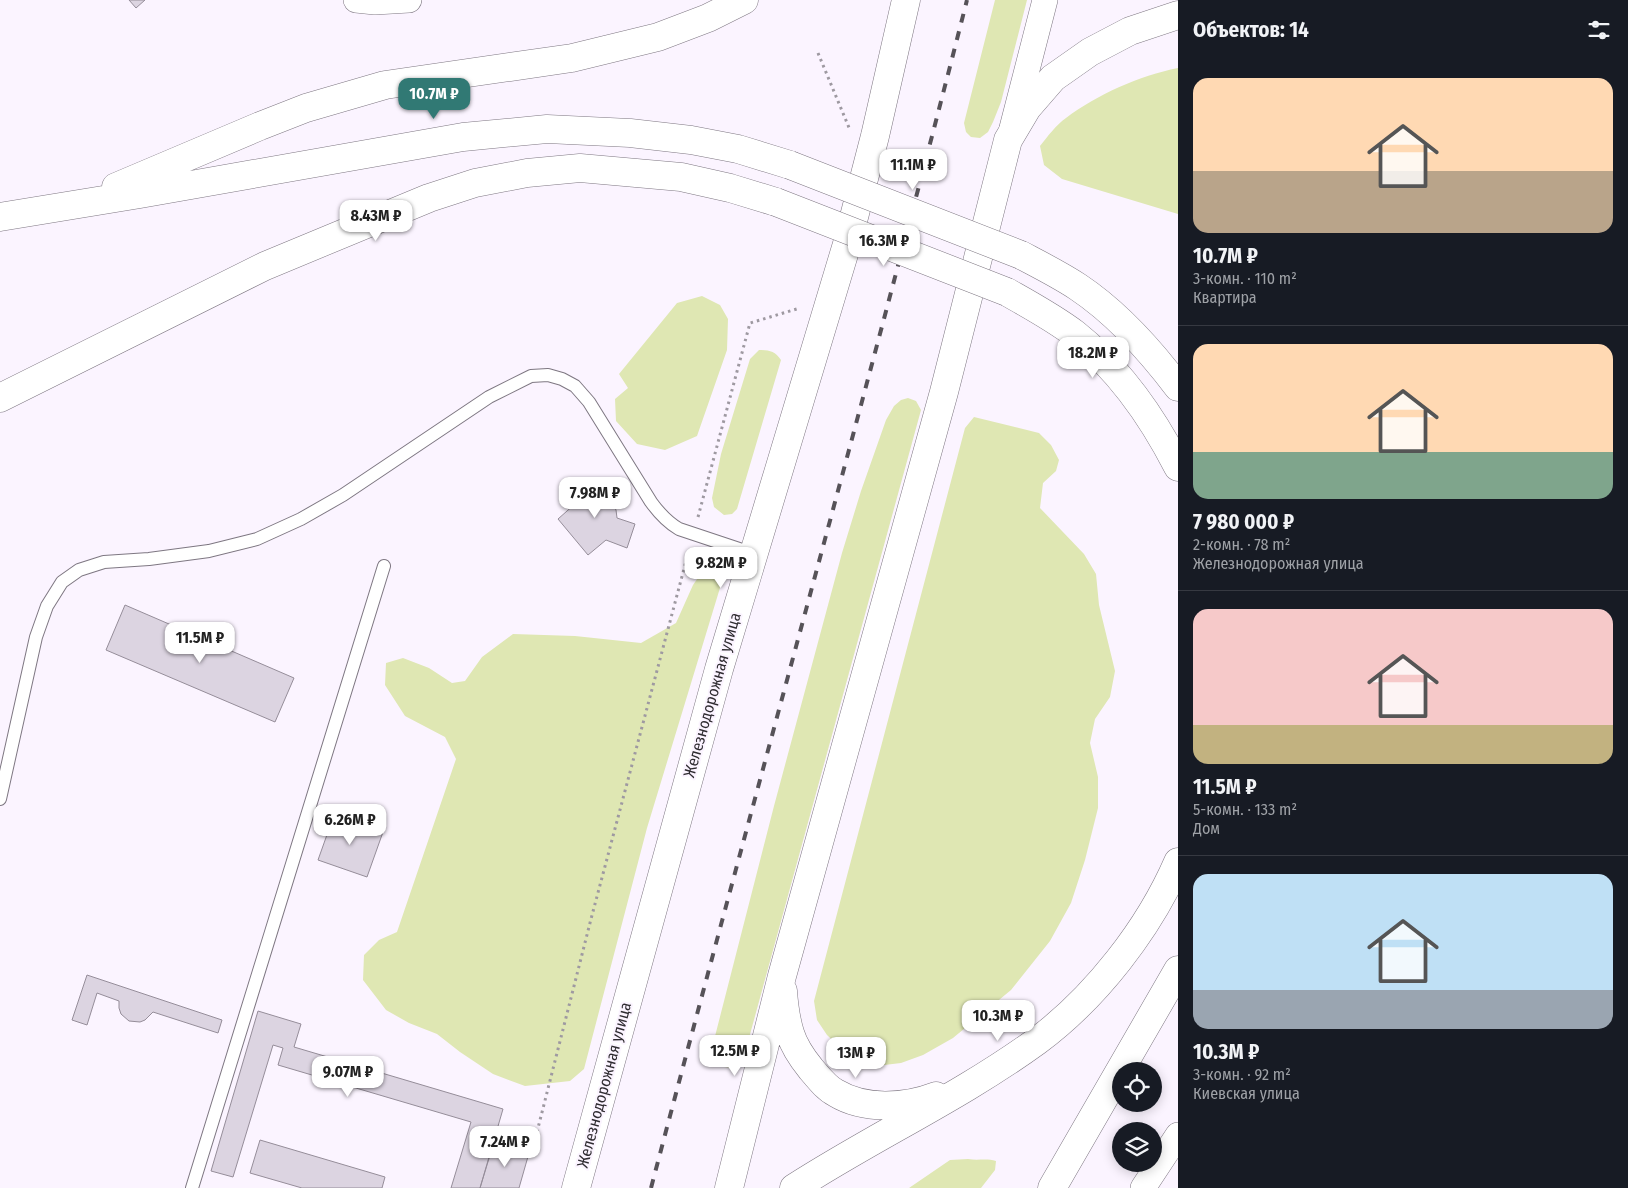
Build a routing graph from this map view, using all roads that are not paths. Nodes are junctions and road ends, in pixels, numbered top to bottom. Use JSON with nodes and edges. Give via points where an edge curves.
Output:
{"nodes":[{"id":1,"x":356,"y":0,"type":"edge"},
{"id":2,"x":408,"y":0,"type":"edge"},
{"id":3,"x":744,"y":0,"type":"edge"},
{"id":4,"x":906,"y":0,"type":"edge"},
{"id":5,"x":1045,"y":0,"type":"edge"},
{"id":6,"x":1178,"y":15,"type":"edge"},
{"id":7,"x":1008,"y":140,"type":"junction"},
{"id":8,"x":76,"y":205,"type":"junction"},
{"id":9,"x":0,"y":217,"type":"edge"},
{"id":10,"x":1178,"y":387,"type":"edge"},
{"id":11,"x":0,"y":398,"type":"edge"},
{"id":12,"x":1178,"y":467,"type":"edge"},
{"id":13,"x":754,"y":554,"type":"junction"},
{"id":14,"x":384,"y":566,"type":"dead end"},
{"id":15,"x":0,"y":799,"type":"edge"},
{"id":16,"x":1178,"y":862,"type":"edge"},
{"id":17,"x":1178,"y":970,"type":"edge"},
{"id":18,"x":782,"y":976,"type":"junction"},
{"id":19,"x":983,"y":1077,"type":"junction"},
{"id":20,"x":1178,"y":1135,"type":"edge"},
{"id":21,"x":192,"y":1188,"type":"edge"},
{"id":22,"x":576,"y":1188,"type":"edge"},
{"id":23,"x":729,"y":1188,"type":"edge"},
{"id":24,"x":794,"y":1188,"type":"edge"},
{"id":25,"x":1052,"y":1188,"type":"edge"},
{"id":26,"x":1143,"y":1188,"type":"edge"}],
"edges":[{"from":1,"to":2,"type":"street"},
{"from":3,"to":8,"type":"street","via":[[658,37],[572,58],[385,85],[306,108]]},
{"from":4,"to":13,"type":"street","name":"Железнодорожная улица","via":[[847,244]]},
{"from":5,"to":7,"type":"street"},
{"from":6,"to":7,"type":"street","via":[[1130,31],[1090,52],[1053,78],[1026,108]]},
{"from":7,"to":18,"type":"street","via":[[944,392]]},
{"from":8,"to":9,"type":"street"},
{"from":8,"to":10,"type":"street","bridge":true,"via":[[463,137],[547,129],[691,140],[738,148],[790,165],[1021,256],[1079,287],[1113,315],[1140,340]]},
{"from":11,"to":12,"type":"street","bridge":true,"via":[[265,266],[429,198],[475,183],[526,173],[580,168],[681,177],[730,188],[776,202],[1007,292],[1051,317],[1099,354],[1140,401]]},
{"from":13,"to":15,"type":"lane","via":[[669,524],[589,402],[575,386],[548,375],[531,376],[489,396],[343,495],[257,539],[209,551],[104,562],[79,570],[62,582],[47,606],[36,637]]},
{"from":13,"to":22,"type":"street","name":"Железнодорожная улица","via":[[719,668]]},
{"from":14,"to":21,"type":"lane"},
{"from":16,"to":19,"type":"street","via":[[1136,937],[1082,1003],[1037,1040]]},
{"from":17,"to":25,"type":"street"},
{"from":18,"to":19,"type":"street","via":[[790,1034],[801,1056],[834,1092],[857,1102],[887,1106],[923,1101]]},
{"from":18,"to":23,"type":"street"},
{"from":19,"to":24,"type":"street"},
{"from":20,"to":26,"type":"street"}]}
